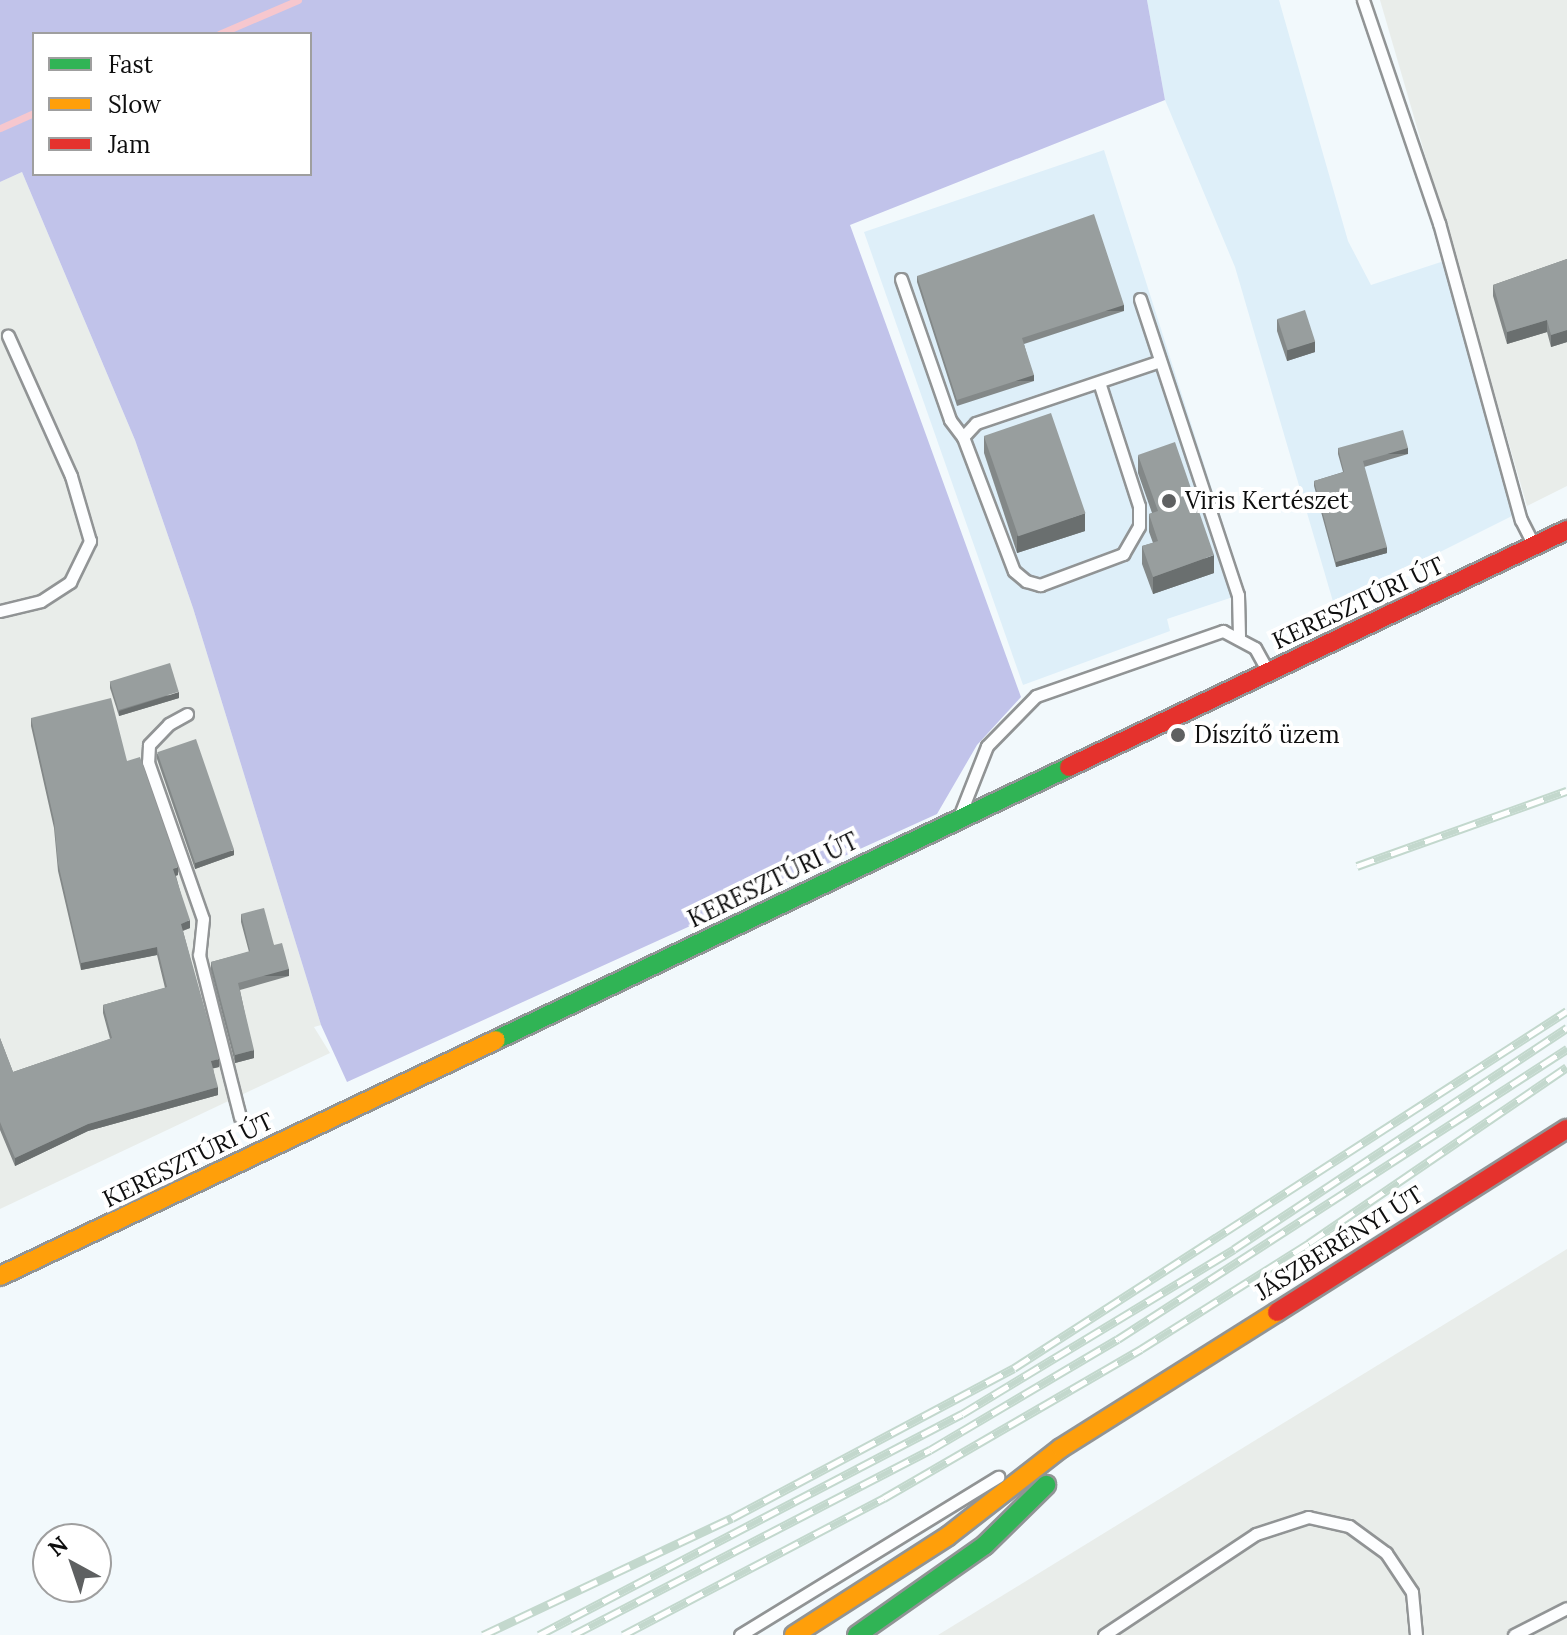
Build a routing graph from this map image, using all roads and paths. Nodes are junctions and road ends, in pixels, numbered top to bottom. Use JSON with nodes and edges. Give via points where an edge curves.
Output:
{"nodes":[{"id":1,"x":1363,"y":0,"type":"edge"},
{"id":2,"x":901,"y":279,"type":"dead end"},
{"id":3,"x":1140,"y":299,"type":"dead end"},
{"id":4,"x":8,"y":336,"type":"dead end"},
{"id":5,"x":1160,"y":361,"type":"junction"},
{"id":6,"x":1099,"y":382,"type":"junction"},
{"id":7,"x":963,"y":437,"type":"junction"},
{"id":8,"x":1567,"y":530,"type":"edge"},
{"id":9,"x":1534,"y":546,"type":"junction"},
{"id":10,"x":0,"y":611,"type":"edge"},
{"id":11,"x":1239,"y":636,"type":"junction"},
{"id":12,"x":1268,"y":672,"type":"junction"},
{"id":13,"x":187,"y":714,"type":"dead end"},
{"id":14,"x":959,"y":816,"type":"junction"},
{"id":15,"x":240,"y":1117,"type":"dead end"},
{"id":16,"x":1567,"y":1129,"type":"edge"},
{"id":17,"x":0,"y":1276,"type":"edge"},
{"id":18,"x":1137,"y":1399,"type":"junction"},
{"id":19,"x":1061,"y":1448,"type":"junction"},
{"id":20,"x":1567,"y":1608,"type":"edge"},
{"id":21,"x":1543,"y":1623,"type":"junction"},
{"id":22,"x":740,"y":1635,"type":"edge"},
{"id":23,"x":794,"y":1635,"type":"edge"},
{"id":24,"x":857,"y":1635,"type":"edge"},
{"id":25,"x":1104,"y":1635,"type":"edge"},
{"id":26,"x":1416,"y":1635,"type":"edge"},
{"id":27,"x":1514,"y":1635,"type":"edge"},
{"id":28,"x":1550,"y":1635,"type":"edge"}],
"edges":[{"from":1,"to":9,"type":"lane","via":[[1439,223],[1521,520]]},
{"from":2,"to":7,"type":"lane","via":[[950,420]]},
{"from":3,"to":5,"type":"lane"},
{"from":4,"to":10,"type":"lane","via":[[71,476],[90,541],[70,582],[41,601]]},
{"from":5,"to":6,"type":"lane"},
{"from":5,"to":11,"type":"lane","via":[[1238,595]]},
{"from":6,"to":7,"type":"lane","via":[[976,423]]},
{"from":6,"to":7,"type":"lane","via":[[1139,506],[1139,526],[1123,554],[1040,585],[1026,581],[1014,571]]},
{"from":8,"to":9,"type":"main road","name":"KERESZTÚRI ÚT"},
{"from":9,"to":12,"type":"main road","name":"KERESZTÚRI ÚT"},
{"from":11,"to":12,"type":"lane","via":[[1255,648]]},
{"from":11,"to":14,"type":"lane","via":[[1223,631],[1036,696],[987,746]]},
{"from":12,"to":14,"type":"main road","name":"KERESZTÚRI ÚT"},
{"from":13,"to":15,"type":"lane","via":[[149,745],[148,762],[203,919],[199,955]]},
{"from":14,"to":17,"type":"main road","name":"KERESZTÚRI ÚT"},
{"from":16,"to":18,"type":"main road","name":"JÁSZBERÉNYI ÚT"},
{"from":18,"to":19,"type":"main road","name":"JÁSZBERÉNYI ÚT"},
{"from":18,"to":24,"type":"main road","name":"JÁSZBERÉNYI ÚT","via":[[985,1545]]},
{"from":19,"to":22,"type":"lane","name":"JÁSZBERÉNYI ÚT","via":[[977,1487]]},
{"from":19,"to":23,"type":"main road","name":"JÁSZBERÉNYI ÚT","via":[[948,1536]]},
{"from":20,"to":21,"type":"lane"},
{"from":21,"to":27,"type":"lane"},
{"from":21,"to":28,"type":"lane"},
{"from":25,"to":26,"type":"lane","via":[[1256,1534],[1308,1517],[1349,1526],[1386,1553],[1412,1592]]}]}
